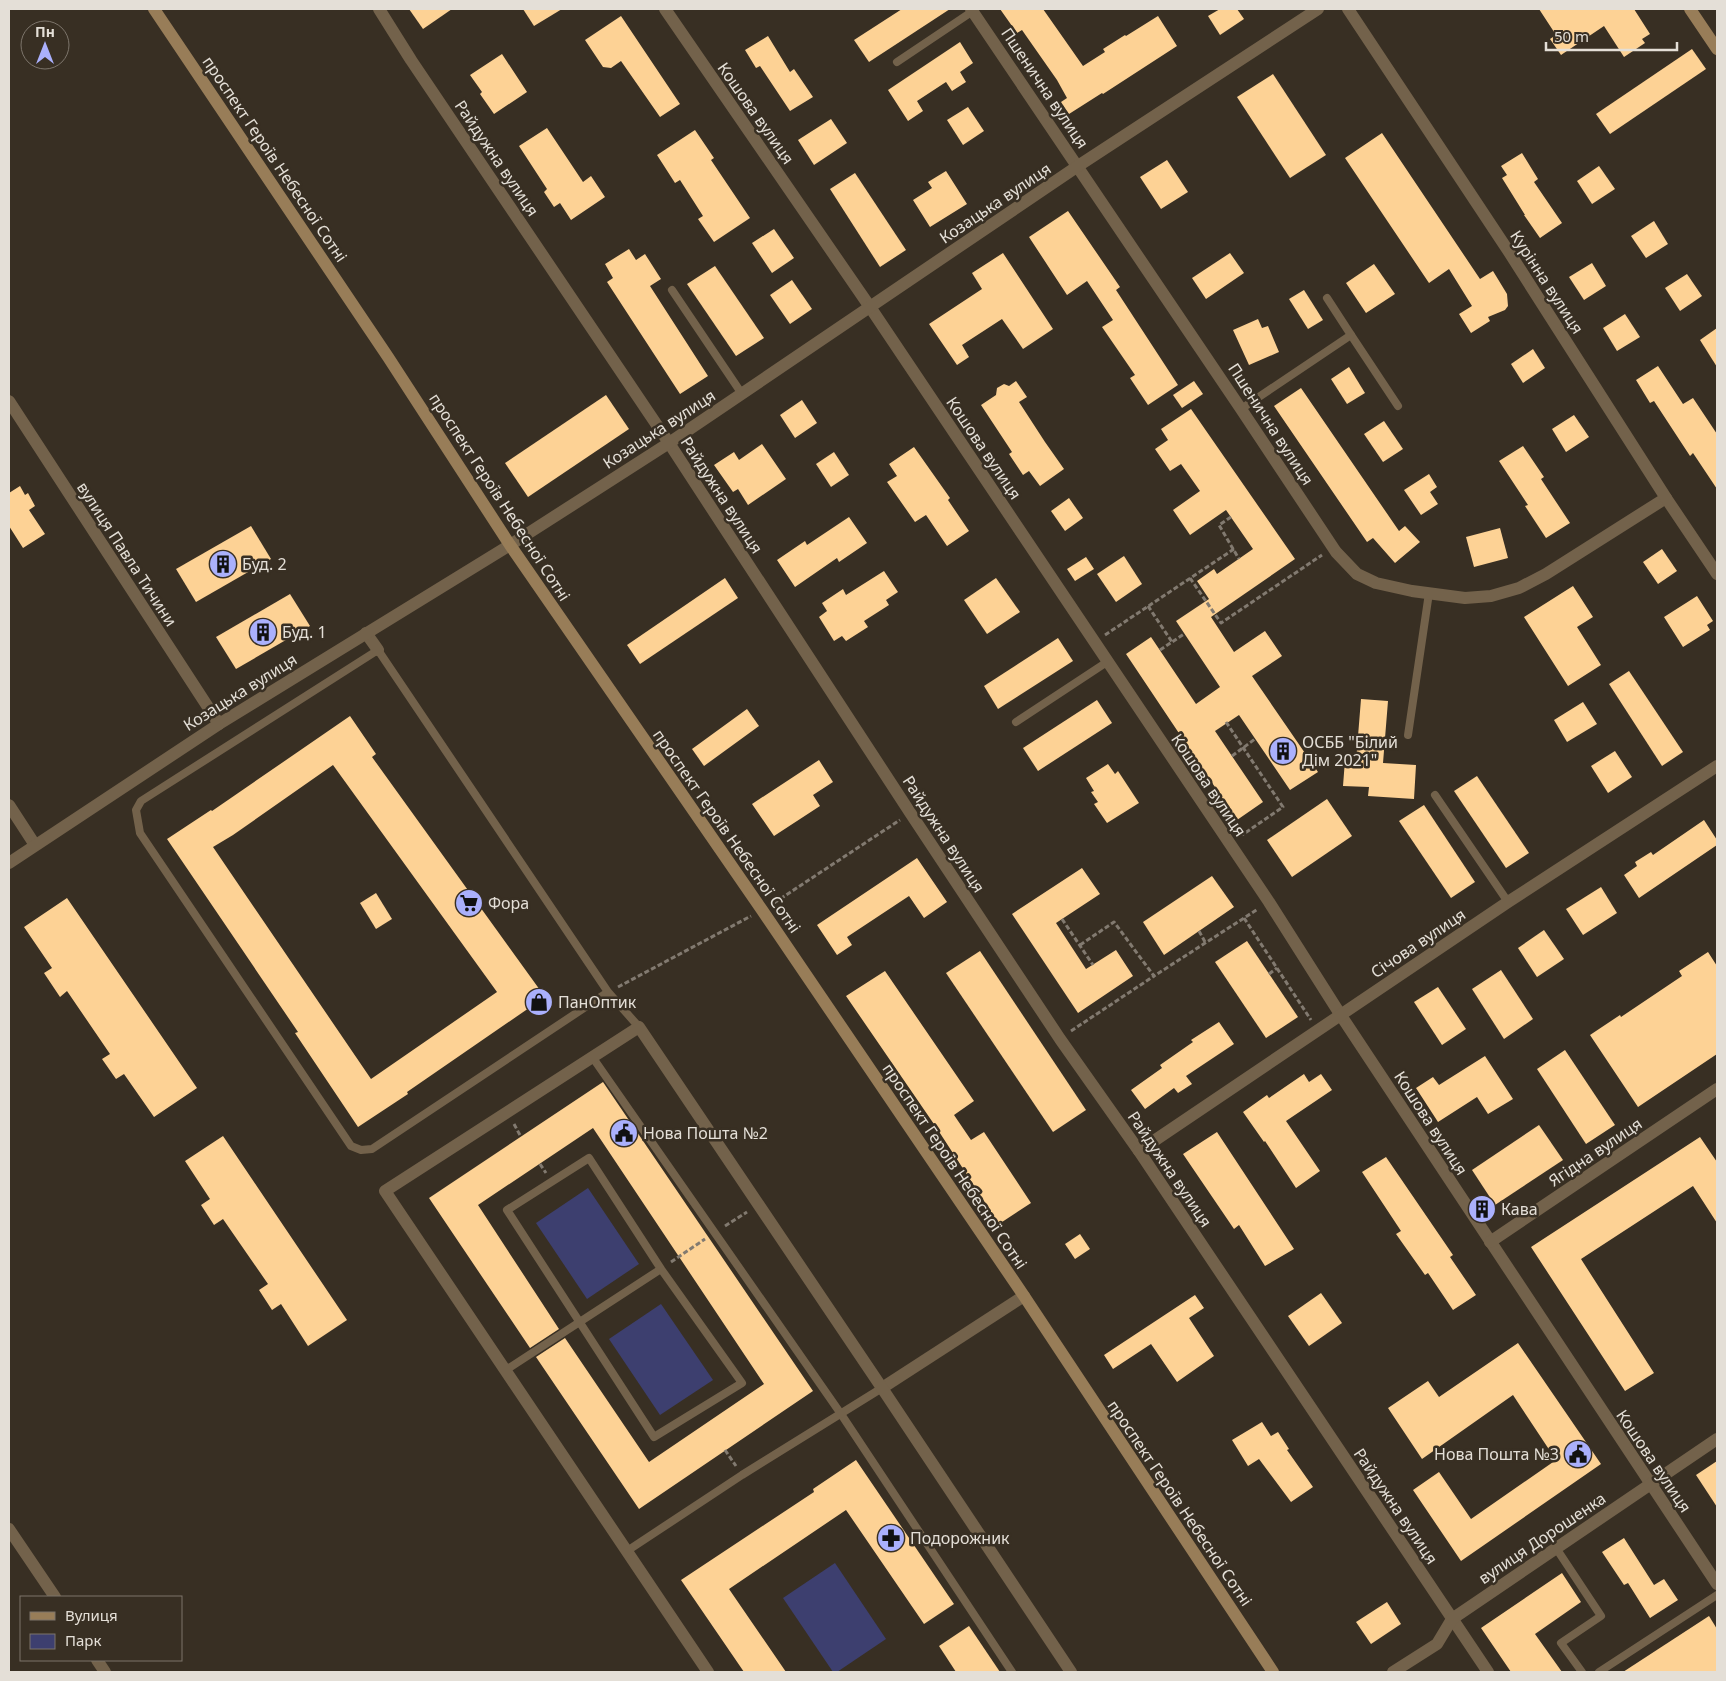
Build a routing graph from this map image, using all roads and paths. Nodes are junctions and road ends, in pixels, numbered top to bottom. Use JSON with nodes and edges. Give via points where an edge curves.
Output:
{"nodes":[{"id":1,"x":154,"y":9,"type":"edge"},
{"id":2,"x":379,"y":9,"type":"edge"},
{"id":3,"x":665,"y":9,"type":"edge"},
{"id":4,"x":1318,"y":9,"type":"edge"},
{"id":5,"x":1348,"y":9,"type":"edge"},
{"id":6,"x":1690,"y":9,"type":"edge"},
{"id":7,"x":972,"y":10,"type":"edge"},
{"id":8,"x":1717,"y":50,"type":"edge"},
{"id":9,"x":898,"y":62,"type":"dead end"},
{"id":10,"x":1078,"y":166,"type":"junction"},
{"id":11,"x":672,"y":290,"type":"dead end"},
{"id":12,"x":1327,"y":298,"type":"dead end"},
{"id":13,"x":870,"y":307,"type":"junction"},
{"id":14,"x":1351,"y":335,"type":"junction"},
{"id":15,"x":742,"y":394,"type":"junction"},
{"id":16,"x":9,"y":401,"type":"edge"},
{"id":17,"x":1398,"y":406,"type":"dead end"},
{"id":18,"x":1242,"y":409,"type":"junction"},
{"id":19,"x":669,"y":443,"type":"junction"},
{"id":20,"x":1666,"y":498,"type":"junction"},
{"id":21,"x":1231,"y":518,"type":"dead end"},
{"id":22,"x":510,"y":545,"type":"junction"},
{"id":23,"x":1332,"y":547,"type":"junction"},
{"id":24,"x":1234,"y":549,"type":"junction"},
{"id":25,"x":1239,"y":559,"type":"dead end"},
{"id":26,"x":1717,"y":574,"type":"edge"},
{"id":27,"x":1190,"y":578,"type":"junction"},
{"id":28,"x":1429,"y":593,"type":"junction"},
{"id":29,"x":1148,"y":606,"type":"junction"},
{"id":30,"x":366,"y":633,"type":"junction"},
{"id":31,"x":1184,"y":634,"type":"dead end"},
{"id":32,"x":1172,"y":642,"type":"junction"},
{"id":33,"x":1094,"y":643,"type":"junction"},
{"id":34,"x":378,"y":650,"type":"junction"},
{"id":35,"x":1160,"y":650,"type":"dead end"},
{"id":36,"x":1107,"y":662,"type":"junction"},
{"id":37,"x":1016,"y":722,"type":"dead end"},
{"id":38,"x":1226,"y":722,"type":"dead end"},
{"id":39,"x":218,"y":724,"type":"junction"},
{"id":40,"x":1408,"y":735,"type":"dead end"},
{"id":41,"x":1255,"y":739,"type":"dead end"},
{"id":42,"x":1243,"y":747,"type":"junction"},
{"id":43,"x":1232,"y":756,"type":"dead end"},
{"id":44,"x":1717,"y":766,"type":"edge"},
{"id":45,"x":1435,"y":795,"type":"dead end"},
{"id":46,"x":9,"y":805,"type":"edge"},
{"id":47,"x":1228,"y":844,"type":"junction"},
{"id":48,"x":35,"y":845,"type":"junction"},
{"id":49,"x":9,"y":863,"type":"edge"},
{"id":50,"x":1269,"y":902,"type":"junction"},
{"id":51,"x":1508,"y":902,"type":"junction"},
{"id":52,"x":1244,"y":918,"type":"junction"},
{"id":53,"x":1062,"y":919,"type":"dead end"},
{"id":54,"x":1198,"y":931,"type":"dead end"},
{"id":55,"x":1206,"y":942,"type":"junction"},
{"id":56,"x":1080,"y":945,"type":"junction"},
{"id":57,"x":1093,"y":965,"type":"dead end"},
{"id":58,"x":1277,"y":968,"type":"junction"},
{"id":59,"x":1269,"y":974,"type":"dead end"},
{"id":60,"x":1154,"y":976,"type":"junction"},
{"id":61,"x":608,"y":992,"type":"junction"},
{"id":62,"x":1340,"y":1014,"type":"junction"},
{"id":63,"x":639,"y":1027,"type":"junction"},
{"id":64,"x":1318,"y":1030,"type":"junction"},
{"id":65,"x":1060,"y":1038,"type":"junction"},
{"id":66,"x":593,"y":1058,"type":"junction"},
{"id":67,"x":1717,"y":1089,"type":"edge"},
{"id":68,"x":1139,"y":1151,"type":"junction"},
{"id":69,"x":1490,"y":1242,"type":"junction"},
{"id":70,"x":661,"y":1269,"type":"junction"},
{"id":71,"x":1024,"y":1296,"type":"junction"},
{"id":72,"x":581,"y":1322,"type":"junction"},
{"id":73,"x":506,"y":1370,"type":"junction"},
{"id":74,"x":882,"y":1388,"type":"junction"},
{"id":75,"x":841,"y":1414,"type":"junction"},
{"id":76,"x":1717,"y":1439,"type":"edge"},
{"id":77,"x":725,"y":1450,"type":"dead end"},
{"id":78,"x":742,"y":1475,"type":"junction"},
{"id":79,"x":1650,"y":1484,"type":"junction"},
{"id":80,"x":9,"y":1529,"type":"edge"},
{"id":81,"x":1556,"y":1548,"type":"junction"},
{"id":82,"x":626,"y":1550,"type":"junction"},
{"id":83,"x":1717,"y":1584,"type":"edge"},
{"id":84,"x":1717,"y":1595,"type":"edge"},
{"id":85,"x":54,"y":1596,"type":"edge"},
{"id":86,"x":1452,"y":1620,"type":"junction"},
{"id":87,"x":98,"y":1661,"type":"edge"},
{"id":88,"x":105,"y":1672,"type":"edge"},
{"id":89,"x":708,"y":1672,"type":"edge"},
{"id":90,"x":1012,"y":1672,"type":"edge"},
{"id":91,"x":1071,"y":1672,"type":"edge"},
{"id":92,"x":1273,"y":1672,"type":"edge"},
{"id":93,"x":1393,"y":1672,"type":"edge"},
{"id":94,"x":1488,"y":1672,"type":"edge"},
{"id":95,"x":1582,"y":1672,"type":"edge"},
{"id":96,"x":1599,"y":1672,"type":"edge"}],
"edges":[{"from":1,"to":22,"type":"street","name":"проспект Героїв Небесної Сотні","via":[[383,349]]},
{"from":2,"to":19,"type":"street","name":"Райдужна вулиця"},
{"from":3,"to":13,"type":"street","name":"Кошова вулиця"},
{"from":4,"to":10,"type":"street","name":"Козацька вулиця"},
{"from":5,"to":20,"type":"street","name":"Курінна вулиця"},
{"from":6,"to":8,"type":"street"},
{"from":7,"to":9,"type":"lane"},
{"from":7,"to":10,"type":"street","name":"Пшенична вулиця"},
{"from":10,"to":13,"type":"street","name":"Козацька вулиця"},
{"from":10,"to":18,"type":"street","name":"Пшенична вулиця"},
{"from":11,"to":15,"type":"lane"},
{"from":12,"to":14,"type":"lane"},
{"from":13,"to":15,"type":"street","name":"Козацька вулиця"},
{"from":13,"to":33,"type":"street","name":"Кошова вулиця"},
{"from":14,"to":17,"type":"lane"},
{"from":14,"to":18,"type":"lane"},
{"from":15,"to":19,"type":"street","name":"Козацька вулиця"},
{"from":16,"to":39,"type":"street","name":"вулиця Павла Тичини"},
{"from":18,"to":23,"type":"street","name":"Пшенична вулиця"},
{"from":19,"to":22,"type":"street","name":"Козацька вулиця"},
{"from":19,"to":65,"type":"street","name":"Райдужна вулиця"},
{"from":20,"to":26,"type":"street","name":"Курінна вулиця"},
{"from":20,"to":28,"type":"street","name":"Пшенична вулиця","via":[[1519,588],[1491,596],[1465,598]]},
{"from":21,"to":24,"type":"path","via":[[1219,525]]},
{"from":22,"to":30,"type":"street","name":"Козацька вулиця"},
{"from":22,"to":71,"type":"street","name":"проспект Героїв Небесної Сотні"},
{"from":23,"to":27,"type":"path","via":[[1221,623]]},
{"from":23,"to":28,"type":"street","name":"Пшенична вулиця","via":[[1357,574],[1376,583]]},
{"from":24,"to":25,"type":"path"},
{"from":24,"to":27,"type":"path"},
{"from":27,"to":29,"type":"path"},
{"from":28,"to":40,"type":"lane"},
{"from":29,"to":32,"type":"path"},
{"from":29,"to":33,"type":"path"},
{"from":30,"to":34,"type":"street"},
{"from":30,"to":39,"type":"street","name":"Козацька вулиця"},
{"from":31,"to":32,"type":"path"},
{"from":32,"to":35,"type":"path"},
{"from":33,"to":36,"type":"street","name":"Кошова вулиця"},
{"from":34,"to":61,"type":"lane"},
{"from":34,"to":61,"type":"lane","via":[[141,801],[136,810],[140,834],[352,1146],[361,1150],[372,1148]]},
{"from":36,"to":37,"type":"lane"},
{"from":36,"to":47,"type":"street","name":"Кошова вулиця"},
{"from":38,"to":42,"type":"path"},
{"from":39,"to":48,"type":"street","name":"Козацька вулиця"},
{"from":41,"to":42,"type":"path"},
{"from":42,"to":43,"type":"path"},
{"from":42,"to":47,"type":"path","via":[[1284,807]]},
{"from":44,"to":51,"type":"street","name":"Січова вулиця"},
{"from":45,"to":51,"type":"lane"},
{"from":46,"to":48,"type":"street"},
{"from":47,"to":50,"type":"street","name":"Кошова вулиця"},
{"from":48,"to":49,"type":"street","name":"Козацька вулиця"},
{"from":50,"to":52,"type":"path"},
{"from":50,"to":62,"type":"street","name":"Кошова вулиця"},
{"from":51,"to":62,"type":"street","name":"Січова вулиця"},
{"from":52,"to":55,"type":"path"},
{"from":52,"to":58,"type":"path"},
{"from":53,"to":56,"type":"path"},
{"from":54,"to":55,"type":"path"},
{"from":55,"to":60,"type":"path"},
{"from":56,"to":57,"type":"path"},
{"from":56,"to":60,"type":"path","via":[[1114,922]]},
{"from":58,"to":59,"type":"path"},
{"from":58,"to":64,"type":"path"},
{"from":60,"to":65,"type":"path"},
{"from":61,"to":63,"type":"lane"},
{"from":62,"to":64,"type":"street","name":"Січова вулиця"},
{"from":62,"to":69,"type":"street","name":"Кошова вулиця"},
{"from":63,"to":66,"type":"street"},
{"from":63,"to":74,"type":"street"},
{"from":64,"to":68,"type":"street","name":"Січова вулиця"},
{"from":65,"to":68,"type":"street","name":"Райдужна вулиця"},
{"from":66,"to":73,"type":"street","via":[[385,1191]]},
{"from":66,"to":75,"type":"lane"},
{"from":67,"to":69,"type":"street","name":"Ягідна вулиця"},
{"from":68,"to":86,"type":"street","name":"Райдужна вулиця"},
{"from":69,"to":79,"type":"street","name":"Кошова вулиця"},
{"from":70,"to":72,"type":"lane"},
{"from":70,"to":72,"type":"lane","via":[[589,1158],[507,1210]]},
{"from":70,"to":72,"type":"lane","via":[[742,1383],[654,1437]]},
{"from":71,"to":74,"type":"street"},
{"from":71,"to":92,"type":"street","name":"проспект Героїв Небесної Сотні"},
{"from":72,"to":73,"type":"lane"},
{"from":73,"to":82,"type":"street"},
{"from":74,"to":75,"type":"lane"},
{"from":74,"to":91,"type":"street"},
{"from":75,"to":78,"type":"lane"},
{"from":75,"to":90,"type":"lane"},
{"from":76,"to":79,"type":"street","name":"вулиця Дорошенка"},
{"from":77,"to":78,"type":"path"},
{"from":78,"to":82,"type":"lane"},
{"from":79,"to":81,"type":"street","name":"вулиця Дорошенка"},
{"from":79,"to":83,"type":"street","name":"Кошова вулиця"},
{"from":80,"to":85,"type":"street"},
{"from":81,"to":86,"type":"street","name":"вулиця Дорошенка"},
{"from":81,"to":95,"type":"lane","via":[[1601,1616],[1561,1643]]},
{"from":82,"to":89,"type":"street"},
{"from":84,"to":96,"type":"lane"},
{"from":86,"to":93,"type":"street","name":"вулиця Дорошенка","via":[[1437,1644]]},
{"from":86,"to":94,"type":"street","name":"Райдужна вулиця"},
{"from":87,"to":88,"type":"street"}]}
